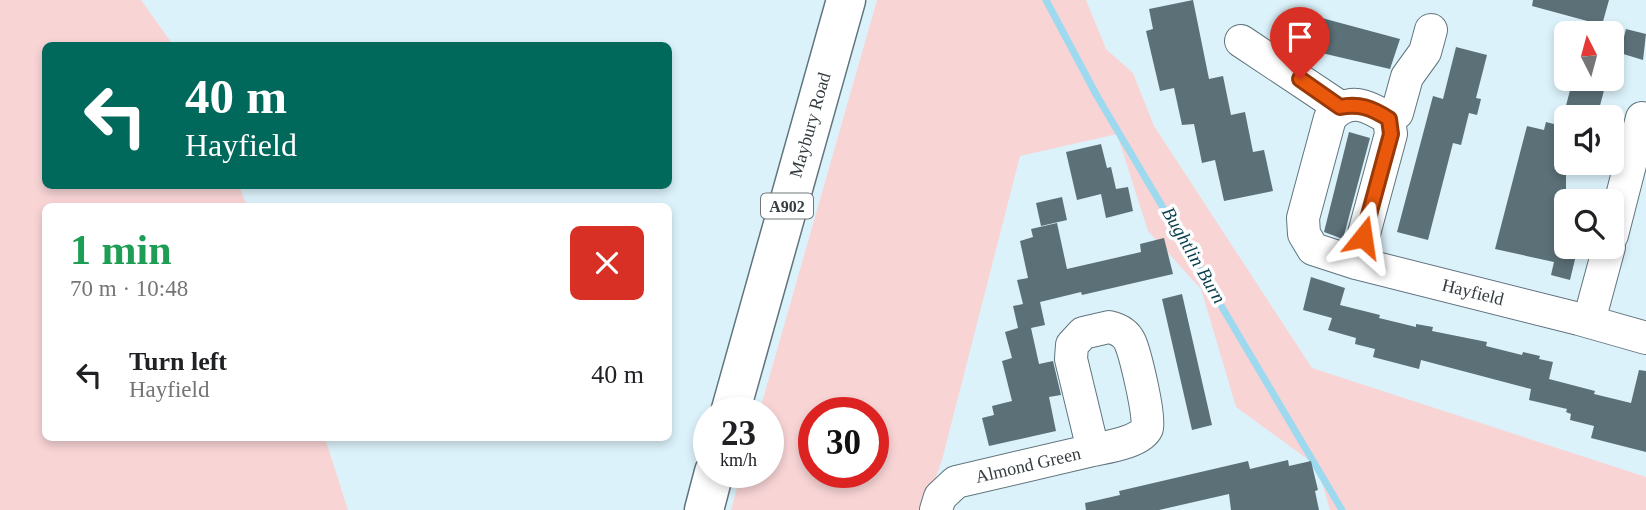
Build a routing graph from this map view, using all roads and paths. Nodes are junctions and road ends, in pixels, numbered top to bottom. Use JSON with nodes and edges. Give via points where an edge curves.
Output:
{"nodes":[{"id":1,"x":846,"y":0,"type":"edge"},
{"id":2,"x":1431,"y":30,"type":"dead end"},
{"id":3,"x":1241,"y":40,"type":"dead end"},
{"id":4,"x":1340,"y":107,"type":"junction"},
{"id":5,"x":1642,"y":118,"type":"dead end"},
{"id":6,"x":1389,"y":119,"type":"junction"},
{"id":7,"x":1624,"y":189,"type":"edge"},
{"id":8,"x":1606,"y":259,"type":"edge"},
{"id":9,"x":1356,"y":263,"type":"junction"},
{"id":10,"x":1589,"y":321,"type":"junction"},
{"id":11,"x":1646,"y":338,"type":"edge"},
{"id":12,"x":734,"y":397,"type":"edge"},
{"id":13,"x":1093,"y":450,"type":"dead end"},
{"id":14,"x":710,"y":488,"type":"edge"},
{"id":15,"x":704,"y":510,"type":"edge"},
{"id":16,"x":936,"y":510,"type":"edge"}],
"edges":[{"from":1,"to":12,"type":"main road","name":"Maybury Road","number":"A902"},
{"from":2,"to":6,"type":"street","via":[[1425,52],[1407,77],[1396,113]]},
{"from":3,"to":4,"type":"street"},
{"from":4,"to":6,"type":"street","via":[[1355,104]]},
{"from":4,"to":9,"type":"street","name":"Hayfield","via":[[1330,118],[1325,135],[1303,218],[1304,234],[1313,250]]},
{"from":5,"to":7,"type":"street"},
{"from":6,"to":9,"type":"street","via":[[1391,134]]},
{"from":8,"to":10,"type":"street"},
{"from":9,"to":10,"type":"street","name":"Hayfield"},
{"from":10,"to":11,"type":"street","name":"Hayfield"},
{"from":13,"to":16,"type":"street","name":"Almond Green","via":[[956,482],[940,497]]},
{"from":14,"to":15,"type":"main road"}]}
